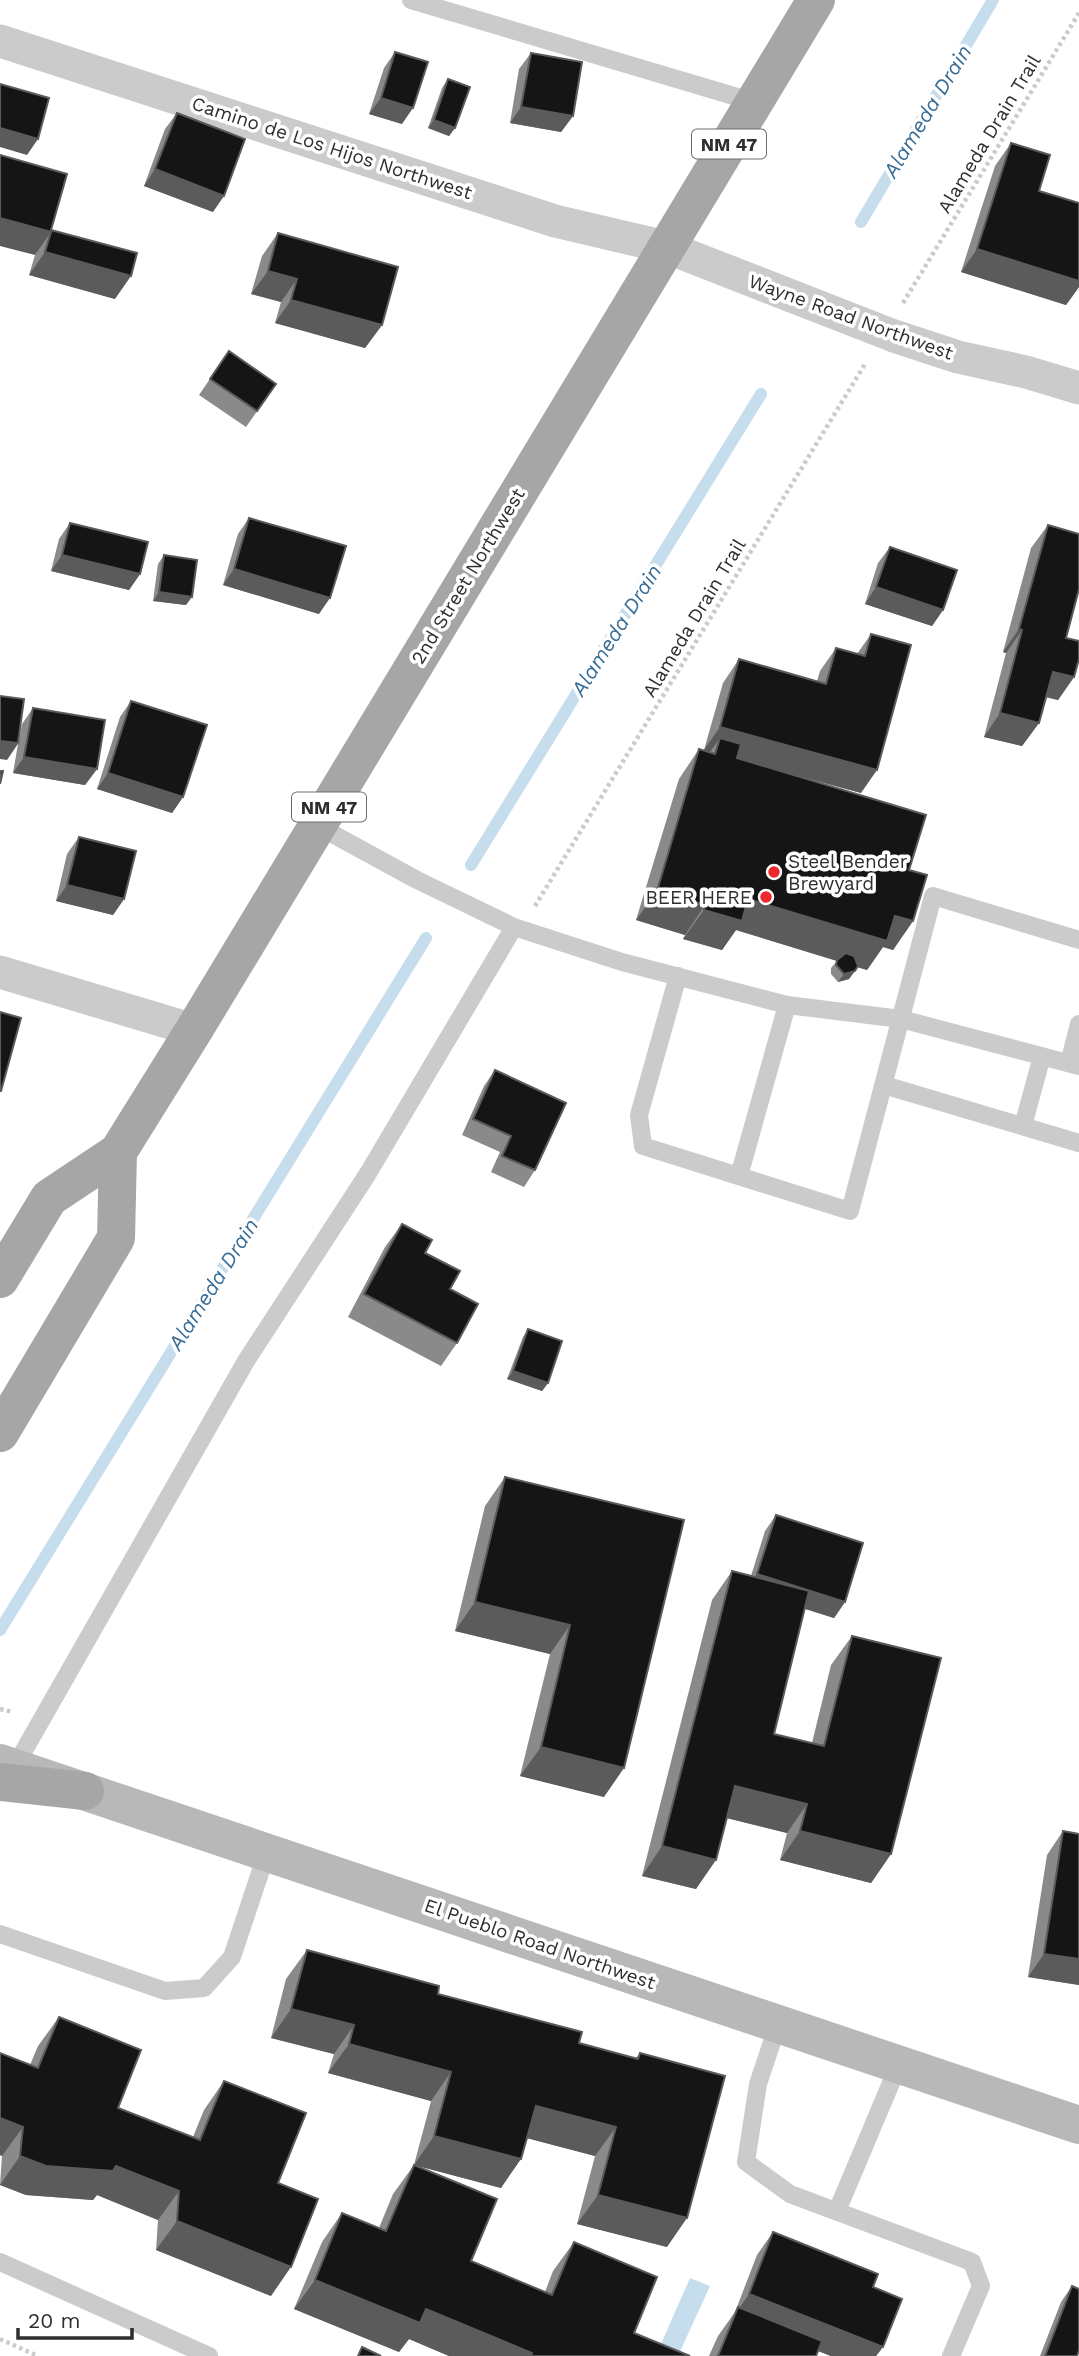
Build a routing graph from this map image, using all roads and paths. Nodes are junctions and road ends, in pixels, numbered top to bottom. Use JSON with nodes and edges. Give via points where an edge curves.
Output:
{"nodes":[{"id":1,"x":411,"y":0,"type":"edge"},
{"id":2,"x":816,"y":0,"type":"edge"},
{"id":3,"x":1079,"y":13,"type":"edge"},
{"id":4,"x":0,"y":41,"type":"edge"},
{"id":5,"x":754,"y":102,"type":"junction"},
{"id":6,"x":666,"y":247,"type":"junction"},
{"id":7,"x":901,"y":306,"type":"dead end"},
{"id":8,"x":868,"y":359,"type":"dead end"},
{"id":9,"x":1079,"y":388,"type":"edge"},
{"id":10,"x":318,"y":825,"type":"junction"},
{"id":11,"x":543,"y":892,"type":"dead end"},
{"id":12,"x":514,"y":927,"type":"junction"},
{"id":13,"x":1079,"y":940,"type":"edge"},
{"id":14,"x":0,"y":972,"type":"edge"},
{"id":15,"x":678,"y":976,"type":"junction"},
{"id":16,"x":787,"y":1005,"type":"junction"},
{"id":17,"x":901,"y":1019,"type":"junction"},
{"id":18,"x":1079,"y":1024,"type":"edge"},
{"id":19,"x":194,"y":1030,"type":"junction"},
{"id":20,"x":1042,"y":1056,"type":"junction"},
{"id":21,"x":1074,"y":1065,"type":"edge"},
{"id":22,"x":884,"y":1084,"type":"junction"},
{"id":23,"x":1023,"y":1126,"type":"junction"},
{"id":24,"x":1079,"y":1143,"type":"edge"},
{"id":25,"x":118,"y":1152,"type":"junction"},
{"id":26,"x":739,"y":1176,"type":"junction"},
{"id":27,"x":0,"y":1279,"type":"edge"},
{"id":28,"x":0,"y":1433,"type":"edge"},
{"id":29,"x":5,"y":1771,"type":"edge"},
{"id":30,"x":85,"y":1791,"type":"joint"},
{"id":31,"x":267,"y":1852,"type":"junction"},
{"id":32,"x":0,"y":1934,"type":"edge"},
{"id":33,"x":778,"y":2024,"type":"junction"},
{"id":34,"x":899,"y":2064,"type":"junction"},
{"id":35,"x":1079,"y":2125,"type":"edge"},
{"id":36,"x":837,"y":2211,"type":"junction"},
{"id":37,"x":0,"y":2262,"type":"edge"},
{"id":38,"x":0,"y":2339,"type":"edge"},
{"id":39,"x":38,"y":2356,"type":"edge"},
{"id":40,"x":209,"y":2356,"type":"edge"},
{"id":41,"x":951,"y":2356,"type":"edge"}],
"edges":[{"from":1,"to":5,"type":"lane"},
{"from":2,"to":5,"type":"main road","name":"2nd Street Northwest","number":"NM 47"},
{"from":3,"to":7,"type":"path","name":"Alameda Drain Trail"},
{"from":4,"to":6,"type":"street","name":"Camino de Los Hijos Northwest","via":[[555,221]]},
{"from":5,"to":6,"type":"main road","name":"2nd Street Northwest","number":"NM 47"},
{"from":6,"to":9,"type":"street","name":"Wayne Road Northwest","via":[[894,336]]},
{"from":6,"to":10,"type":"main road","name":"2nd Street Northwest","number":"NM 47"},
{"from":8,"to":11,"type":"path","name":"Alameda Drain Trail"},
{"from":10,"to":12,"type":"lane","via":[[416,880]]},
{"from":10,"to":19,"type":"main road","name":"2nd Street Northwest","number":"NM 47"},
{"from":12,"to":15,"type":"lane"},
{"from":12,"to":29,"type":"lane","via":[[367,1175],[246,1361]]},
{"from":13,"to":17,"type":"lane","via":[[933,896]]},
{"from":14,"to":19,"type":"street"},
{"from":15,"to":16,"type":"lane"},
{"from":15,"to":26,"type":"lane","via":[[639,1115],[643,1146]]},
{"from":16,"to":17,"type":"lane"},
{"from":16,"to":26,"type":"lane"},
{"from":17,"to":20,"type":"lane"},
{"from":17,"to":22,"type":"lane"},
{"from":18,"to":21,"type":"lane"},
{"from":19,"to":25,"type":"main road","name":"2nd Street Northwest","number":"NM 47"},
{"from":20,"to":21,"type":"lane"},
{"from":20,"to":23,"type":"lane"},
{"from":22,"to":23,"type":"lane"},
{"from":22,"to":26,"type":"lane","via":[[850,1211]]},
{"from":23,"to":24,"type":"lane"},
{"from":25,"to":27,"type":"main road","name":"2nd Street Northwest","number":"NM 47","via":[[49,1198]]},
{"from":25,"to":28,"type":"main road","via":[[116,1238]]},
{"from":29,"to":30,"type":"main road"},
{"from":30,"to":31,"type":"street","name":"El Pueblo Road Northwest"},
{"from":31,"to":32,"type":"lane","via":[[232,1957],[204,1988],[165,1991]]},
{"from":31,"to":33,"type":"street","name":"El Pueblo Road Northwest"},
{"from":33,"to":34,"type":"street","name":"El Pueblo Road Northwest"},
{"from":33,"to":36,"type":"lane","via":[[758,2084],[747,2162],[790,2194]]},
{"from":34,"to":35,"type":"street","name":"El Pueblo Road Northwest"},
{"from":34,"to":36,"type":"lane"},
{"from":36,"to":41,"type":"lane","via":[[972,2262],[981,2286]]},
{"from":37,"to":40,"type":"lane"},
{"from":38,"to":39,"type":"path"}]}
